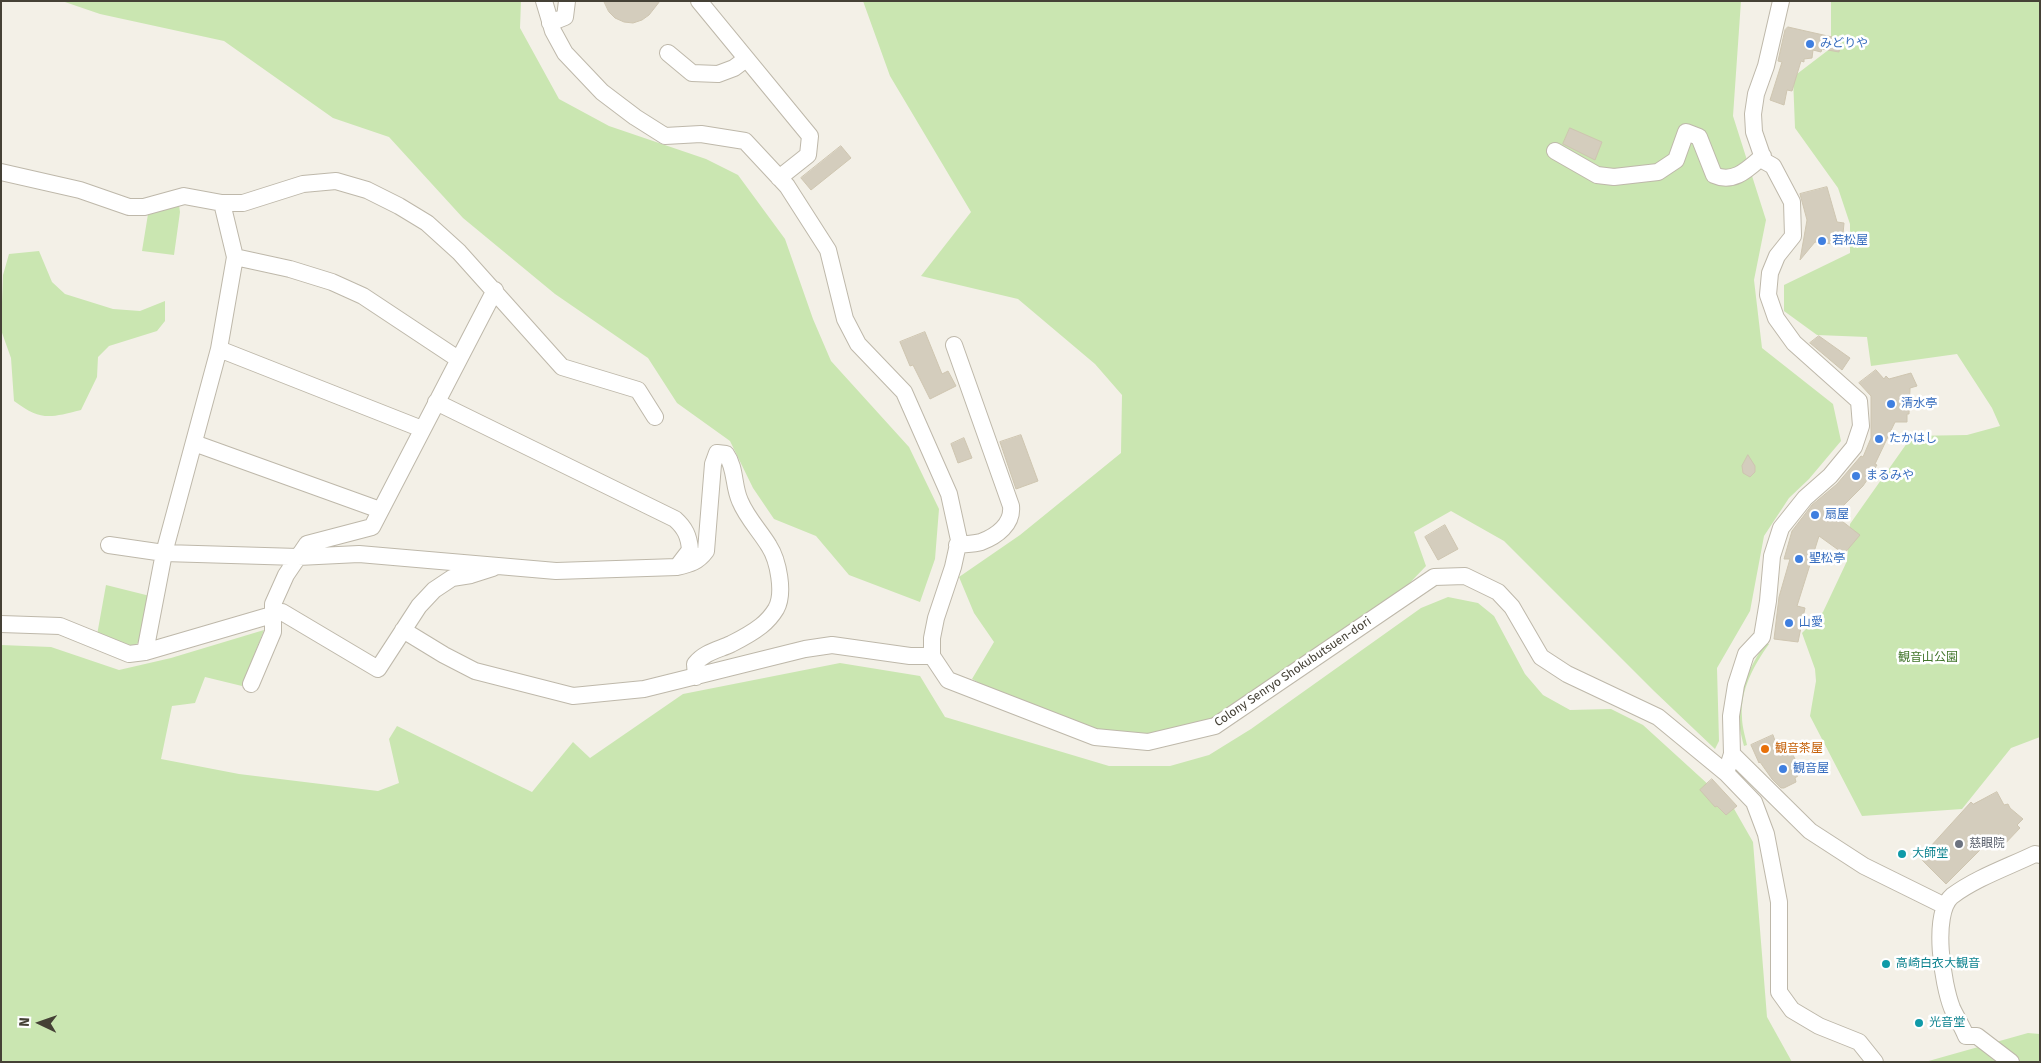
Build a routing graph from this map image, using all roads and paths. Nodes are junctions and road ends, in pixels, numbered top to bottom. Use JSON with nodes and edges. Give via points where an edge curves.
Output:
{"nodes":[{"id":1,"x":544,"y":1,"type":"edge"},
{"id":2,"x":567,"y":1,"type":"edge"},
{"id":3,"x":699,"y":1,"type":"edge"},
{"id":4,"x":1781,"y":1,"type":"edge"},
{"id":5,"x":550,"y":23,"type":"junction"},
{"id":6,"x":668,"y":53,"type":"dead end"},
{"id":7,"x":746,"y":59,"type":"junction"},
{"id":8,"x":1555,"y":150,"type":"dead end"},
{"id":9,"x":1763,"y":156,"type":"junction"},
{"id":10,"x":1,"y":172,"type":"edge"},
{"id":11,"x":780,"y":178,"type":"junction"},
{"id":12,"x":222,"y":202,"type":"junction"},
{"id":13,"x":235,"y":257,"type":"junction"},
{"id":14,"x":495,"y":290,"type":"junction"},
{"id":15,"x":954,"y":345,"type":"dead end"},
{"id":16,"x":218,"y":350,"type":"junction"},
{"id":17,"x":458,"y":359,"type":"junction"},
{"id":18,"x":436,"y":402,"type":"junction"},
{"id":19,"x":655,"y":417,"type":"dead end"},
{"id":20,"x":422,"y":429,"type":"junction"},
{"id":21,"x":194,"y":443,"type":"junction"},
{"id":22,"x":380,"y":510,"type":"junction"},
{"id":23,"x":109,"y":545,"type":"dead end"},
{"id":24,"x":957,"y":545,"type":"junction"},
{"id":25,"x":164,"y":553,"type":"junction"},
{"id":26,"x":298,"y":557,"type":"junction"},
{"id":27,"x":499,"y":565,"type":"junction"},
{"id":28,"x":677,"y":567,"type":"junction"},
{"id":29,"x":272,"y":616,"type":"junction"},
{"id":30,"x":1,"y":624,"type":"edge"},
{"id":31,"x":403,"y":630,"type":"junction"},
{"id":32,"x":145,"y":652,"type":"junction"},
{"id":33,"x":932,"y":656,"type":"junction"},
{"id":34,"x":696,"y":677,"type":"junction"},
{"id":35,"x":251,"y":684,"type":"dead end"},
{"id":36,"x":1732,"y":754,"type":"junction"},
{"id":37,"x":1726,"y":773,"type":"junction"},
{"id":38,"x":2040,"y":856,"type":"edge"},
{"id":39,"x":1945,"y":906,"type":"junction"},
{"id":40,"x":1875,"y":1062,"type":"edge"},
{"id":41,"x":2011,"y":1062,"type":"edge"}],
"edges":[{"from":1,"to":5,"type":"street"},
{"from":2,"to":5,"type":"street","via":[[565,17]]},
{"from":3,"to":7,"type":"street"},
{"from":4,"to":9,"type":"street","via":[[1753,114],[1754,132]]},
{"from":5,"to":11,"type":"street","via":[[565,53],[602,92],[635,117],[665,136],[701,134],[746,141]]},
{"from":6,"to":7,"type":"street","via":[[692,73],[718,74]]},
{"from":7,"to":11,"type":"street","via":[[810,136],[808,155]]},
{"from":8,"to":9,"type":"street","via":[[1597,175],[1614,177],[1658,172],[1676,160],[1686,132],[1699,137],[1714,175],[1723,179],[1741,175]]},
{"from":9,"to":36,"type":"street","via":[[1764,161],[1773,166],[1792,202],[1792,236],[1777,256],[1770,273],[1768,295],[1776,318],[1794,343],[1859,401],[1861,426],[1854,448],[1781,528],[1772,556],[1762,637],[1746,654],[1736,685],[1731,716]]},
{"from":10,"to":12,"type":"street","via":[[80,190],[129,207],[144,207],[184,196]]},
{"from":11,"to":24,"type":"street","via":[[828,250],[845,318],[858,344],[904,392],[949,494]]},
{"from":12,"to":13,"type":"street"},
{"from":12,"to":14,"type":"street","via":[[243,203],[303,184],[336,181],[367,190],[427,223]]},
{"from":13,"to":16,"type":"street"},
{"from":13,"to":17,"type":"street","via":[[290,269],[363,296]]},
{"from":14,"to":17,"type":"street"},
{"from":14,"to":19,"type":"street","via":[[562,367],[638,390]]},
{"from":15,"to":24,"type":"street","via":[[1012,516],[1006,526],[980,542]]},
{"from":16,"to":20,"type":"street"},
{"from":16,"to":21,"type":"street"},
{"from":17,"to":18,"type":"street"},
{"from":18,"to":20,"type":"street"},
{"from":18,"to":28,"type":"street","via":[[675,519],[684,528],[690,550]]},
{"from":20,"to":22,"type":"street"},
{"from":21,"to":22,"type":"street"},
{"from":21,"to":25,"type":"street"},
{"from":22,"to":26,"type":"street","via":[[372,527],[307,544]]},
{"from":23,"to":25,"type":"street"},
{"from":24,"to":33,"type":"street","via":[[936,618]]},
{"from":25,"to":26,"type":"street"},
{"from":25,"to":32,"type":"street"},
{"from":26,"to":27,"type":"street","via":[[359,554]]},
{"from":26,"to":29,"type":"street","via":[[282,582]]},
{"from":27,"to":28,"type":"street","via":[[556,571]]},
{"from":27,"to":31,"type":"street","via":[[452,578],[434,590]]},
{"from":28,"to":34,"type":"street","via":[[692,564],[706,550],[713,464],[717,453],[726,454],[732,462],[739,500],[754,528],[770,546],[778,567],[780,587],[777,608],[761,626],[699,659],[695,664]]},
{"from":29,"to":31,"type":"street","via":[[282,612],[378,669]]},
{"from":29,"to":32,"type":"street"},
{"from":29,"to":35,"type":"street","via":[[273,632]]},
{"from":30,"to":32,"type":"street","via":[[60,626],[129,654]]},
{"from":31,"to":34,"type":"street","via":[[444,656],[476,671],[573,696],[644,689]]},
{"from":33,"to":34,"type":"street","via":[[832,646],[805,648]]},
{"from":33,"to":37,"type":"street","name":"Colony Senryo Shokubutsuen-dori","via":[[948,680],[977,692],[1095,737],[1148,742],[1215,726],[1434,577],[1466,576],[1498,592],[1512,607],[1541,657],[1566,674],[1658,717]]},
{"from":36,"to":37,"type":"street"},
{"from":36,"to":39,"type":"street","via":[[1810,831],[1864,866]]},
{"from":37,"to":40,"type":"street","name":"Colony Senryo Shokubutsuen-dori","via":[[1754,802],[1766,834],[1779,902],[1779,992],[1792,1010],[1819,1026],[1859,1042]]},
{"from":38,"to":39,"type":"street","via":[[2035,854],[1974,883],[1951,897]]},
{"from":39,"to":41,"type":"street","via":[[1940,942],[1952,1007],[1966,1036],[1977,1036]]}]}
